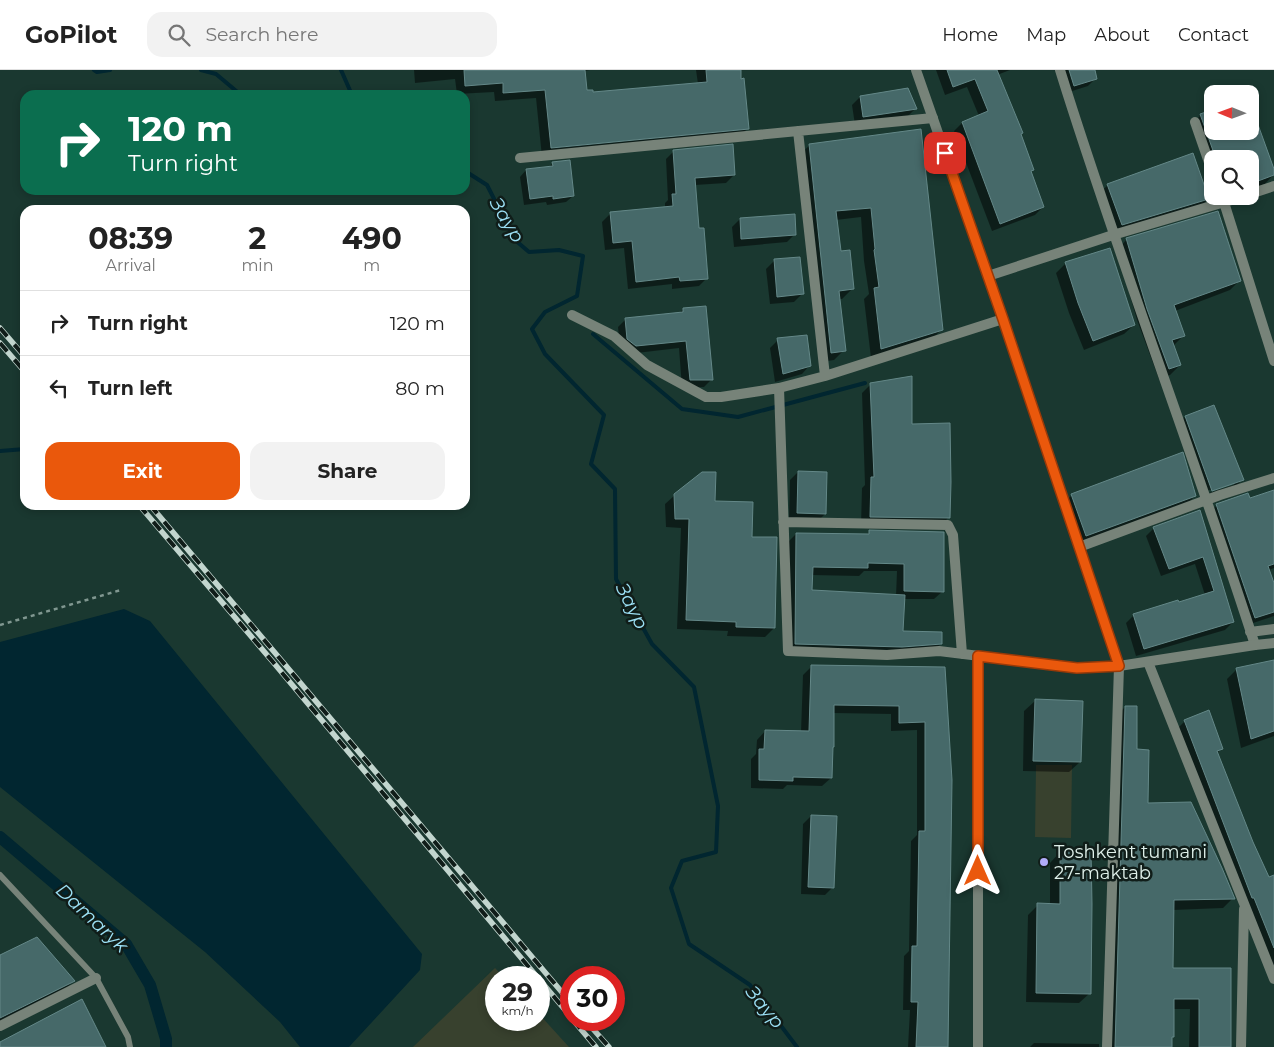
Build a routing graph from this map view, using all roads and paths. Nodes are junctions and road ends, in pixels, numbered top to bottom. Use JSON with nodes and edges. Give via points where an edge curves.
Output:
{"nodes":[{"id":1,"x":916,"y":70,"type":"edge"},
{"id":2,"x":1060,"y":70,"type":"edge"},
{"id":3,"x":933,"y":118,"type":"junction"},
{"id":4,"x":1195,"y":122,"type":"dead end"},
{"id":5,"x":798,"y":131,"type":"junction"},
{"id":6,"x":1205,"y":150,"type":"edge"},
{"id":7,"x":520,"y":158,"type":"dead end"},
{"id":8,"x":1274,"y":186,"type":"edge"},
{"id":9,"x":1259,"y":191,"type":"edge"},
{"id":10,"x":1207,"y":205,"type":"edge"},
{"id":11,"x":1225,"y":205,"type":"edge"},
{"id":12,"x":1113,"y":235,"type":"junction"},
{"id":13,"x":988,"y":276,"type":"junction"},
{"id":14,"x":572,"y":315,"type":"dead end"},
{"id":15,"x":1003,"y":319,"type":"junction"},
{"id":16,"x":1274,"y":361,"type":"edge"},
{"id":17,"x":825,"y":376,"type":"junction"},
{"id":18,"x":779,"y":388,"type":"junction"},
{"id":19,"x":1274,"y":478,"type":"edge"},
{"id":20,"x":1207,"y":500,"type":"junction"},
{"id":21,"x":783,"y":522,"type":"junction"},
{"id":22,"x":1079,"y":547,"type":"junction"},
{"id":23,"x":121,"y":590,"type":"dead end"},
{"id":24,"x":0,"y":625,"type":"edge"},
{"id":25,"x":1274,"y":629,"type":"edge"},
{"id":26,"x":1250,"y":632,"type":"junction"},
{"id":27,"x":1274,"y":643,"type":"edge"},
{"id":28,"x":1254,"y":645,"type":"junction"},
{"id":29,"x":962,"y":654,"type":"junction"},
{"id":30,"x":978,"y":656,"type":"junction"},
{"id":31,"x":1148,"y":662,"type":"junction"},
{"id":32,"x":1119,"y":666,"type":"junction"},
{"id":33,"x":0,"y":875,"type":"edge"},
{"id":34,"x":1244,"y":903,"type":"junction"},
{"id":35,"x":96,"y":978,"type":"junction"},
{"id":36,"x":1274,"y":979,"type":"edge"},
{"id":37,"x":0,"y":1026,"type":"edge"},
{"id":38,"x":130,"y":1047,"type":"edge"},
{"id":39,"x":978,"y":1047,"type":"edge"},
{"id":40,"x":1107,"y":1047,"type":"edge"},
{"id":41,"x":1241,"y":1047,"type":"edge"}],
"edges":[{"from":1,"to":3,"type":"street"},
{"from":2,"to":12,"type":"street"},
{"from":3,"to":5,"type":"street"},
{"from":3,"to":13,"type":"street"},
{"from":4,"to":6,"type":"street"},
{"from":5,"to":7,"type":"street"},
{"from":5,"to":17,"type":"street"},
{"from":8,"to":9,"type":"street"},
{"from":10,"to":12,"type":"street"},
{"from":11,"to":16,"type":"street"},
{"from":12,"to":13,"type":"street"},
{"from":12,"to":20,"type":"street"},
{"from":13,"to":15,"type":"street"},
{"from":14,"to":18,"type":"street","via":[[614,336],[648,365],[706,397]]},
{"from":15,"to":17,"type":"street"},
{"from":15,"to":22,"type":"street"},
{"from":17,"to":18,"type":"street"},
{"from":18,"to":21,"type":"street"},
{"from":19,"to":20,"type":"street"},
{"from":20,"to":22,"type":"street"},
{"from":20,"to":26,"type":"street"},
{"from":21,"to":29,"type":"street","via":[[948,525],[953,535]]},
{"from":21,"to":29,"type":"street","via":[[788,651],[887,655],[939,651]]},
{"from":22,"to":32,"type":"street"},
{"from":23,"to":24,"type":"path"},
{"from":25,"to":26,"type":"street"},
{"from":26,"to":28,"type":"street"},
{"from":27,"to":28,"type":"street"},
{"from":28,"to":31,"type":"street"},
{"from":29,"to":30,"type":"street"},
{"from":30,"to":32,"type":"street","via":[[1077,668]]},
{"from":30,"to":39,"type":"street"},
{"from":31,"to":32,"type":"street"},
{"from":31,"to":34,"type":"street"},
{"from":32,"to":40,"type":"street"},
{"from":33,"to":35,"type":"lane"},
{"from":34,"to":36,"type":"street"},
{"from":34,"to":41,"type":"street"},
{"from":35,"to":37,"type":"street"},
{"from":35,"to":38,"type":"lane","via":[[128,1037]]}]}
